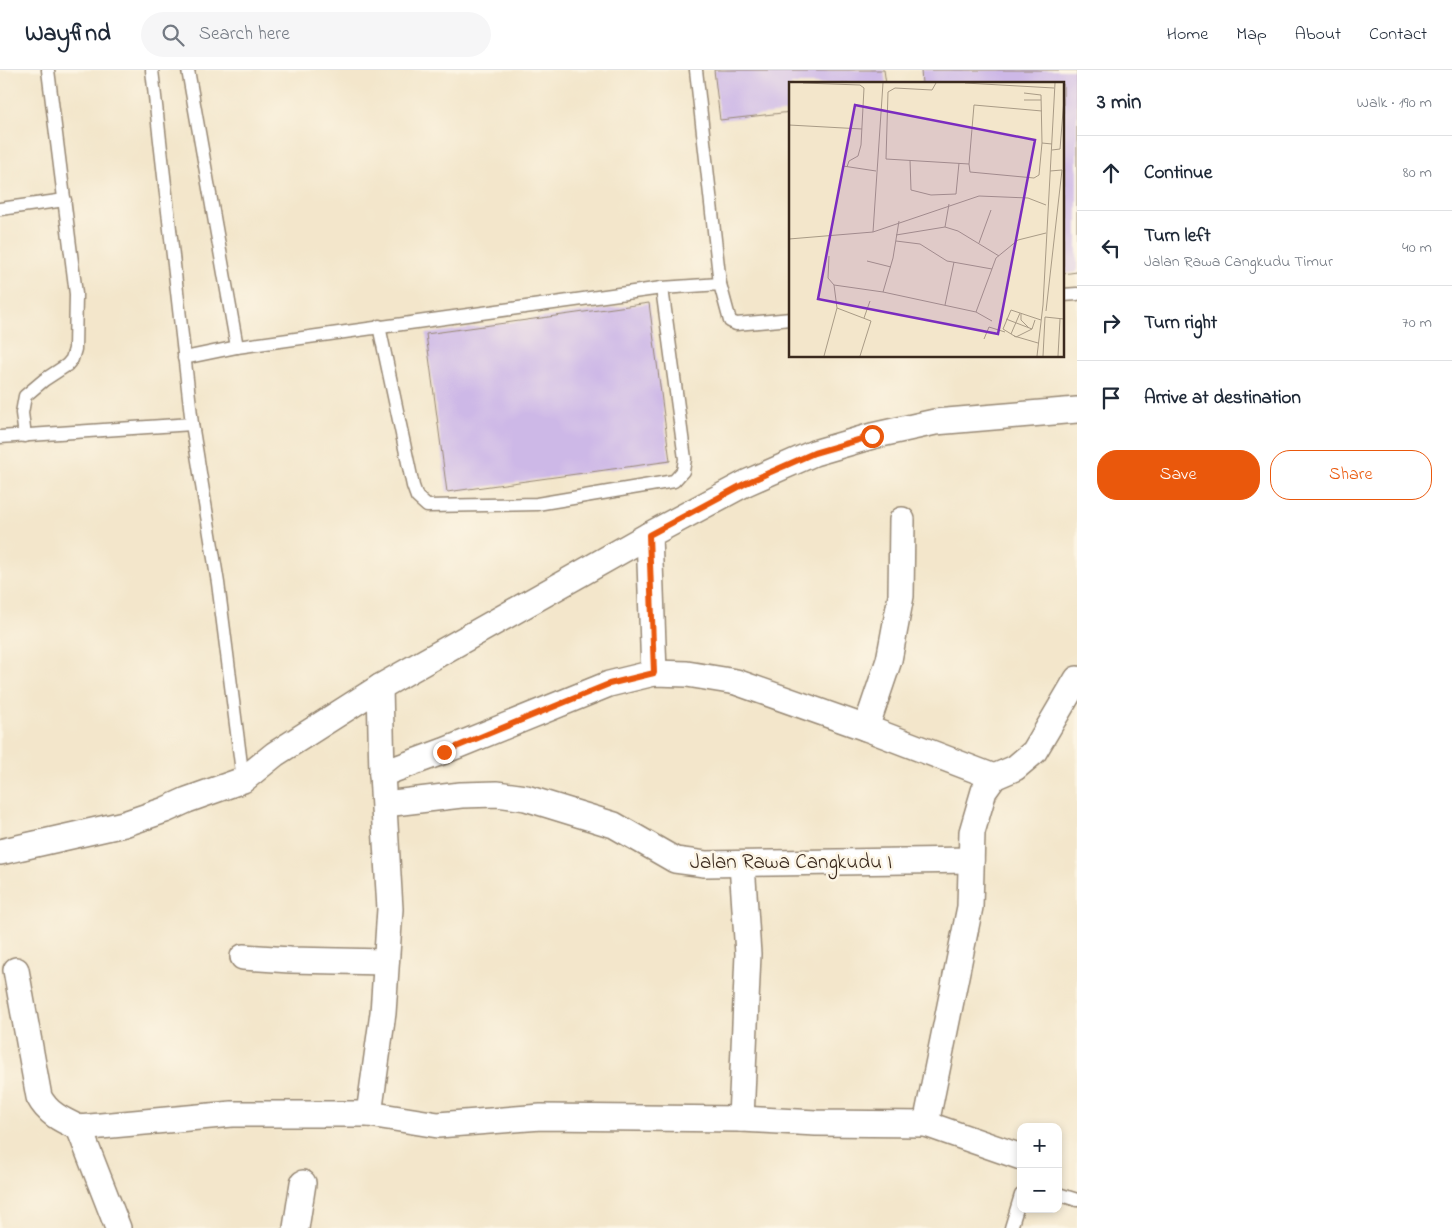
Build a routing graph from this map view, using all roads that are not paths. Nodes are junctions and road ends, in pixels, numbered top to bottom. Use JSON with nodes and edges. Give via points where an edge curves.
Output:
{"nodes":[{"id":1,"x":48,"y":70,"type":"edge"},
{"id":2,"x":152,"y":70,"type":"edge"},
{"id":3,"x":188,"y":70,"type":"edge"},
{"id":4,"x":696,"y":70,"type":"edge"},
{"id":5,"x":65,"y":200,"type":"junction"},
{"id":6,"x":0,"y":209,"type":"edge"},
{"id":7,"x":720,"y":284,"type":"junction"},
{"id":8,"x":662,"y":288,"type":"junction"},
{"id":9,"x":1077,"y":294,"type":"edge"},
{"id":10,"x":1064,"y":295,"type":"edge"},
{"id":11,"x":789,"y":319,"type":"edge"},
{"id":12,"x":379,"y":326,"type":"junction"},
{"id":13,"x":237,"y":347,"type":"junction"},
{"id":14,"x":184,"y":358,"type":"junction"},
{"id":15,"x":1077,"y":410,"type":"edge"},
{"id":16,"x":192,"y":424,"type":"junction"},
{"id":17,"x":25,"y":436,"type":"junction"},
{"id":18,"x":0,"y":437,"type":"edge"},
{"id":19,"x":902,"y":520,"type":"dead end"},
{"id":20,"x":649,"y":535,"type":"junction"},
{"id":21,"x":654,"y":673,"type":"junction"},
{"id":22,"x":1077,"y":679,"type":"edge"},
{"id":23,"x":380,"y":687,"type":"junction"},
{"id":24,"x":866,"y":728,"type":"junction"},
{"id":25,"x":382,"y":774,"type":"junction"},
{"id":26,"x":994,"y":777,"type":"junction"},
{"id":27,"x":243,"y":780,"type":"junction"},
{"id":28,"x":385,"y":804,"type":"junction"},
{"id":29,"x":0,"y":852,"type":"edge"},
{"id":30,"x":971,"y":860,"type":"junction"},
{"id":31,"x":742,"y":864,"type":"junction"},
{"id":32,"x":243,"y":957,"type":"dead end"},
{"id":33,"x":386,"y":962,"type":"junction"},
{"id":34,"x":16,"y":970,"type":"dead end"},
{"id":35,"x":368,"y":1114,"type":"junction"},
{"id":36,"x":741,"y":1120,"type":"junction"},
{"id":37,"x":926,"y":1124,"type":"junction"},
{"id":38,"x":79,"y":1128,"type":"junction"},
{"id":39,"x":1017,"y":1156,"type":"edge"},
{"id":40,"x":303,"y":1183,"type":"dead end"},
{"id":41,"x":1062,"y":1195,"type":"edge"},
{"id":42,"x":1077,"y":1200,"type":"edge"},
{"id":43,"x":1017,"y":1208,"type":"edge"},
{"id":44,"x":118,"y":1228,"type":"edge"},
{"id":45,"x":296,"y":1228,"type":"edge"},
{"id":46,"x":1011,"y":1228,"type":"edge"}],
"edges":[{"from":1,"to":5,"type":"lane"},
{"from":2,"to":14,"type":"lane"},
{"from":3,"to":13,"type":"lane"},
{"from":4,"to":7,"type":"lane"},
{"from":5,"to":6,"type":"lane"},
{"from":5,"to":17,"type":"lane","via":[[76,294],[75,349],[67,365],[25,396],[22,413]]},
{"from":7,"to":8,"type":"lane"},
{"from":7,"to":11,"type":"lane","via":[[730,321],[736,324]]},
{"from":8,"to":12,"type":"lane"},
{"from":8,"to":12,"type":"lane","via":[[685,459],[683,471],[674,481],[536,504],[428,506],[417,498]]},
{"from":9,"to":10,"type":"lane"},
{"from":12,"to":13,"type":"lane"},
{"from":13,"to":14,"type":"lane"},
{"from":14,"to":16,"type":"lane"},
{"from":15,"to":20,"type":"street","via":[[934,422],[843,444],[746,483]]},
{"from":16,"to":17,"type":"lane"},
{"from":16,"to":27,"type":"lane","via":[[218,583]]},
{"from":17,"to":18,"type":"lane"},
{"from":19,"to":24,"type":"street","via":[[901,596],[889,660]]},
{"from":20,"to":21,"type":"street"},
{"from":20,"to":23,"type":"street"},
{"from":21,"to":24,"type":"street","via":[[687,674],[736,682]]},
{"from":21,"to":25,"type":"street","via":[[609,684]]},
{"from":22,"to":26,"type":"street","via":[[1034,752],[1015,768]]},
{"from":23,"to":25,"type":"street"},
{"from":23,"to":27,"type":"street","via":[[275,754]]},
{"from":24,"to":26,"type":"street"},
{"from":25,"to":28,"type":"street"},
{"from":26,"to":30,"type":"street","via":[[984,791],[972,832]]},
{"from":27,"to":29,"type":"street","via":[[124,824]]},
{"from":28,"to":31,"type":"street","name":"Jalan Rawa Cangkudu I","via":[[461,795],[497,794],[526,798],[614,825],[675,860]]},
{"from":28,"to":33,"type":"street","via":[[390,909]]},
{"from":30,"to":31,"type":"street","name":"Jalan Rawa Cangkudu I"},
{"from":30,"to":37,"type":"street","via":[[970,907]]},
{"from":31,"to":36,"type":"street","via":[[748,954]]},
{"from":32,"to":33,"type":"street"},
{"from":33,"to":35,"type":"street","via":[[383,1013]]},
{"from":34,"to":38,"type":"street","via":[[39,1097],[44,1107]]},
{"from":35,"to":36,"type":"street","via":[[438,1125],[541,1116]]},
{"from":35,"to":38,"type":"street","via":[[232,1114]]},
{"from":36,"to":37,"type":"street"},
{"from":37,"to":39,"type":"street"},
{"from":38,"to":44,"type":"street"},
{"from":40,"to":45,"type":"street"},
{"from":41,"to":42,"type":"lane"},
{"from":43,"to":46,"type":"lane"}]}
